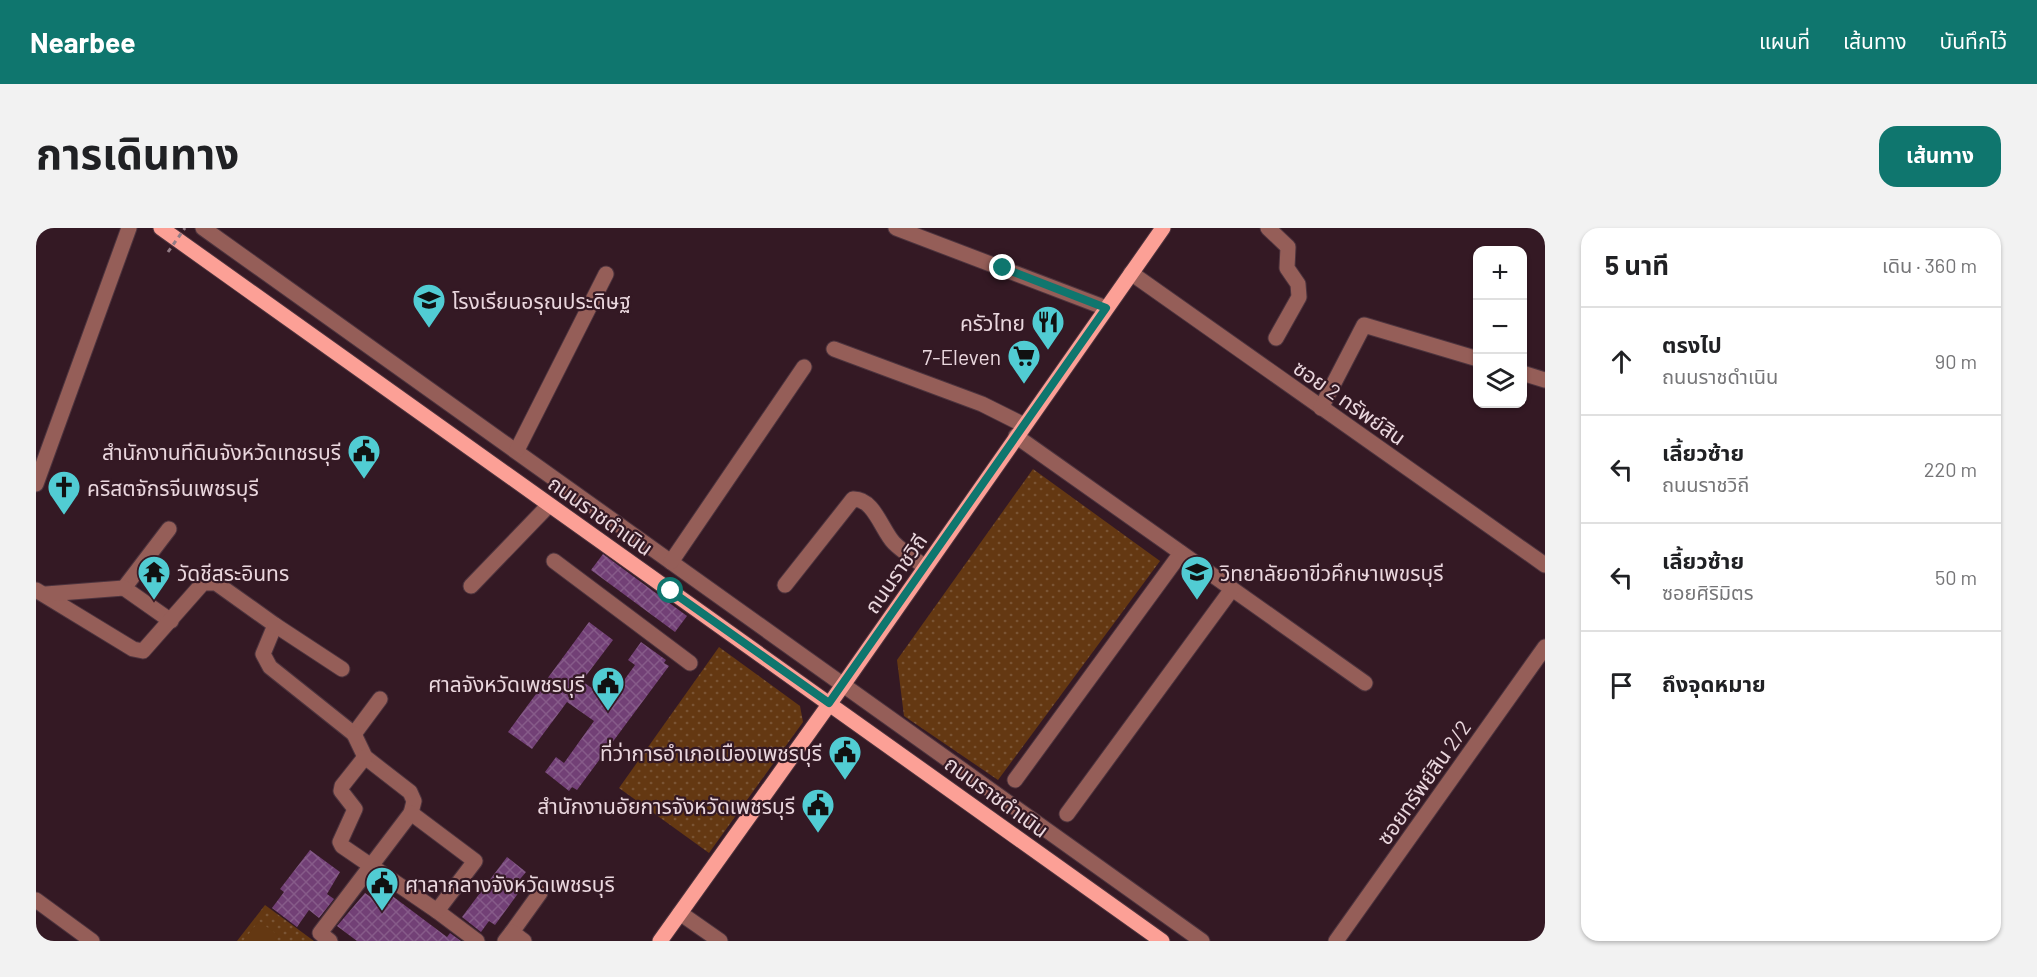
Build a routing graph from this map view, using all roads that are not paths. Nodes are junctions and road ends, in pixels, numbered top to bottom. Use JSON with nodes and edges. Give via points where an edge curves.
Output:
{"nodes":[{"id":1,"x":129,"y":228,"type":"edge"},
{"id":2,"x":161,"y":228,"type":"edge"},
{"id":3,"x":203,"y":228,"type":"edge"},
{"id":4,"x":1163,"y":228,"type":"edge"},
{"id":5,"x":1268,"y":228,"type":"edge"},
{"id":6,"x":901,"y":229,"type":"edge"},
{"id":7,"x":256,"y":265,"type":"junction"},
{"id":8,"x":1131,"y":273,"type":"junction"},
{"id":9,"x":606,"y":274,"type":"dead end"},
{"id":10,"x":241,"y":285,"type":"junction"},
{"id":11,"x":1106,"y":308,"type":"junction"},
{"id":12,"x":1276,"y":338,"type":"dead end"},
{"id":13,"x":834,"y":349,"type":"dead end"},
{"id":14,"x":1473,"y":358,"type":"edge"},
{"id":15,"x":804,"y":367,"type":"dead end"},
{"id":16,"x":1527,"y":375,"type":"edge"},
{"id":17,"x":1545,"y":380,"type":"edge"},
{"id":18,"x":436,"y":394,"type":"junction"},
{"id":19,"x":1322,"y":408,"type":"junction"},
{"id":20,"x":423,"y":412,"type":"junction"},
{"id":21,"x":1020,"y":431,"type":"junction"},
{"id":22,"x":517,"y":450,"type":"junction"},
{"id":23,"x":36,"y":484,"type":"edge"},
{"id":24,"x":549,"y":505,"type":"junction"},
{"id":25,"x":169,"y":529,"type":"dead end"},
{"id":26,"x":1181,"y":553,"type":"junction"},
{"id":27,"x":554,"y":561,"type":"dead end"},
{"id":28,"x":671,"y":562,"type":"junction"},
{"id":29,"x":1545,"y":565,"type":"edge"},
{"id":30,"x":925,"y":567,"type":"junction"},
{"id":31,"x":685,"y":572,"type":"junction"},
{"id":32,"x":785,"y":585,"type":"dead end"},
{"id":33,"x":471,"y":586,"type":"dead end"},
{"id":34,"x":124,"y":588,"type":"junction"},
{"id":35,"x":1232,"y":589,"type":"junction"},
{"id":36,"x":671,"y":591,"type":"junction"},
{"id":37,"x":41,"y":592,"type":"edge"},
{"id":38,"x":171,"y":621,"type":"junction"},
{"id":39,"x":275,"y":626,"type":"junction"},
{"id":40,"x":1545,"y":647,"type":"edge"},
{"id":41,"x":690,"y":663,"type":"dead end"},
{"id":42,"x":342,"y":669,"type":"dead end"},
{"id":43,"x":1365,"y":683,"type":"dead end"},
{"id":44,"x":843,"y":685,"type":"junction"},
{"id":45,"x":380,"y":699,"type":"dead end"},
{"id":46,"x":829,"y":703,"type":"junction"},
{"id":47,"x":354,"y":734,"type":"junction"},
{"id":48,"x":365,"y":757,"type":"junction"},
{"id":49,"x":1015,"y":780,"type":"dead end"},
{"id":50,"x":1006,"y":802,"type":"junction"},
{"id":51,"x":411,"y":813,"type":"junction"},
{"id":52,"x":1066,"y":814,"type":"dead end"},
{"id":53,"x":994,"y":819,"type":"junction"},
{"id":54,"x":370,"y":866,"type":"junction"},
{"id":55,"x":540,"y":892,"type":"dead end"},
{"id":56,"x":36,"y":900,"type":"edge"},
{"id":57,"x":437,"y":911,"type":"junction"},
{"id":58,"x":680,"y":913,"type":"junction"},
{"id":59,"x":514,"y":938,"type":"edge"},
{"id":60,"x":92,"y":941,"type":"edge"},
{"id":61,"x":330,"y":941,"type":"edge"},
{"id":62,"x":477,"y":941,"type":"edge"},
{"id":63,"x":660,"y":941,"type":"edge"},
{"id":64,"x":720,"y":941,"type":"edge"},
{"id":65,"x":1162,"y":941,"type":"edge"},
{"id":66,"x":1202,"y":941,"type":"edge"},
{"id":67,"x":1336,"y":941,"type":"edge"}],
"edges":[{"from":1,"to":23,"type":"street"},
{"from":2,"to":10,"type":"main road","name":"ถนนราชดำเนิน"},
{"from":3,"to":7,"type":"street"},
{"from":4,"to":8,"type":"main road","name":"ถนนราชวิถี"},
{"from":5,"to":12,"type":"street","via":[[1288,247],[1287,268],[1300,290]]},
{"from":6,"to":11,"type":"street"},
{"from":7,"to":10,"type":"street"},
{"from":7,"to":18,"type":"street"},
{"from":8,"to":11,"type":"main road","name":"ถนนราชวิถี"},
{"from":8,"to":19,"type":"street","name":"ซอย 2 ทรัพย์สิน"},
{"from":9,"to":22,"type":"street"},
{"from":10,"to":20,"type":"main road","name":"ถนนราชดำเนิน"},
{"from":11,"to":21,"type":"main road","name":"ถนนราชวิถี"},
{"from":13,"to":21,"type":"street","via":[[982,404]]},
{"from":14,"to":19,"type":"street","via":[[1364,325]]},
{"from":15,"to":28,"type":"street"},
{"from":16,"to":17,"type":"street"},
{"from":18,"to":20,"type":"street"},
{"from":18,"to":22,"type":"street"},
{"from":19,"to":29,"type":"street","name":"ซอย 2 ทรัพย์สิน"},
{"from":20,"to":24,"type":"main road","name":"ถนนราชดำเนิน"},
{"from":21,"to":26,"type":"street"},
{"from":21,"to":30,"type":"main road","name":"ถนนราชวิถี"},
{"from":22,"to":28,"type":"street"},
{"from":24,"to":33,"type":"street"},
{"from":24,"to":36,"type":"main road","name":"ถนนราชดำเนิน"},
{"from":25,"to":34,"type":"street"},
{"from":26,"to":35,"type":"street"},
{"from":26,"to":49,"type":"street"},
{"from":27,"to":41,"type":"street"},
{"from":28,"to":31,"type":"street"},
{"from":30,"to":32,"type":"street","via":[[894,543],[864,502],[853,499]]},
{"from":30,"to":44,"type":"main road","name":"ถนนราชวิถี"},
{"from":31,"to":36,"type":"street"},
{"from":31,"to":44,"type":"street"},
{"from":34,"to":37,"type":"street"},
{"from":34,"to":38,"type":"street"},
{"from":35,"to":43,"type":"street"},
{"from":35,"to":52,"type":"street"},
{"from":36,"to":46,"type":"main road","name":"ถนนราชดำเนิน"},
{"from":37,"to":38,"type":"street","via":[[138,651],[148,648]]},
{"from":38,"to":39,"type":"street","via":[[208,581]]},
{"from":39,"to":42,"type":"street"},
{"from":39,"to":47,"type":"street","via":[[264,648],[264,660]]},
{"from":40,"to":67,"type":"street","name":"ซอยทรัพย์สิน 2/2"},
{"from":44,"to":46,"type":"main road","name":"ถนนราชวิถี"},
{"from":44,"to":50,"type":"street"},
{"from":45,"to":47,"type":"street"},
{"from":46,"to":53,"type":"main road","name":"ถนนราชดำเนิน"},
{"from":46,"to":58,"type":"main road","name":"ถนนราชวิถี"},
{"from":47,"to":48,"type":"street"},
{"from":48,"to":51,"type":"street","via":[[410,792],[414,801]]},
{"from":48,"to":54,"type":"street","via":[[342,786],[341,791],[355,809],[340,842]]},
{"from":50,"to":53,"type":"street"},
{"from":50,"to":66,"type":"street"},
{"from":51,"to":54,"type":"street"},
{"from":51,"to":57,"type":"street","via":[[475,861]]},
{"from":53,"to":65,"type":"main road","name":"ถนนราชดำเนิน"},
{"from":54,"to":57,"type":"street"},
{"from":54,"to":61,"type":"street","via":[[320,933]]},
{"from":55,"to":59,"type":"street"},
{"from":56,"to":60,"type":"street"},
{"from":57,"to":62,"type":"street"},
{"from":58,"to":63,"type":"main road","name":"ถนนราชวิถี"},
{"from":58,"to":64,"type":"street"}]}
